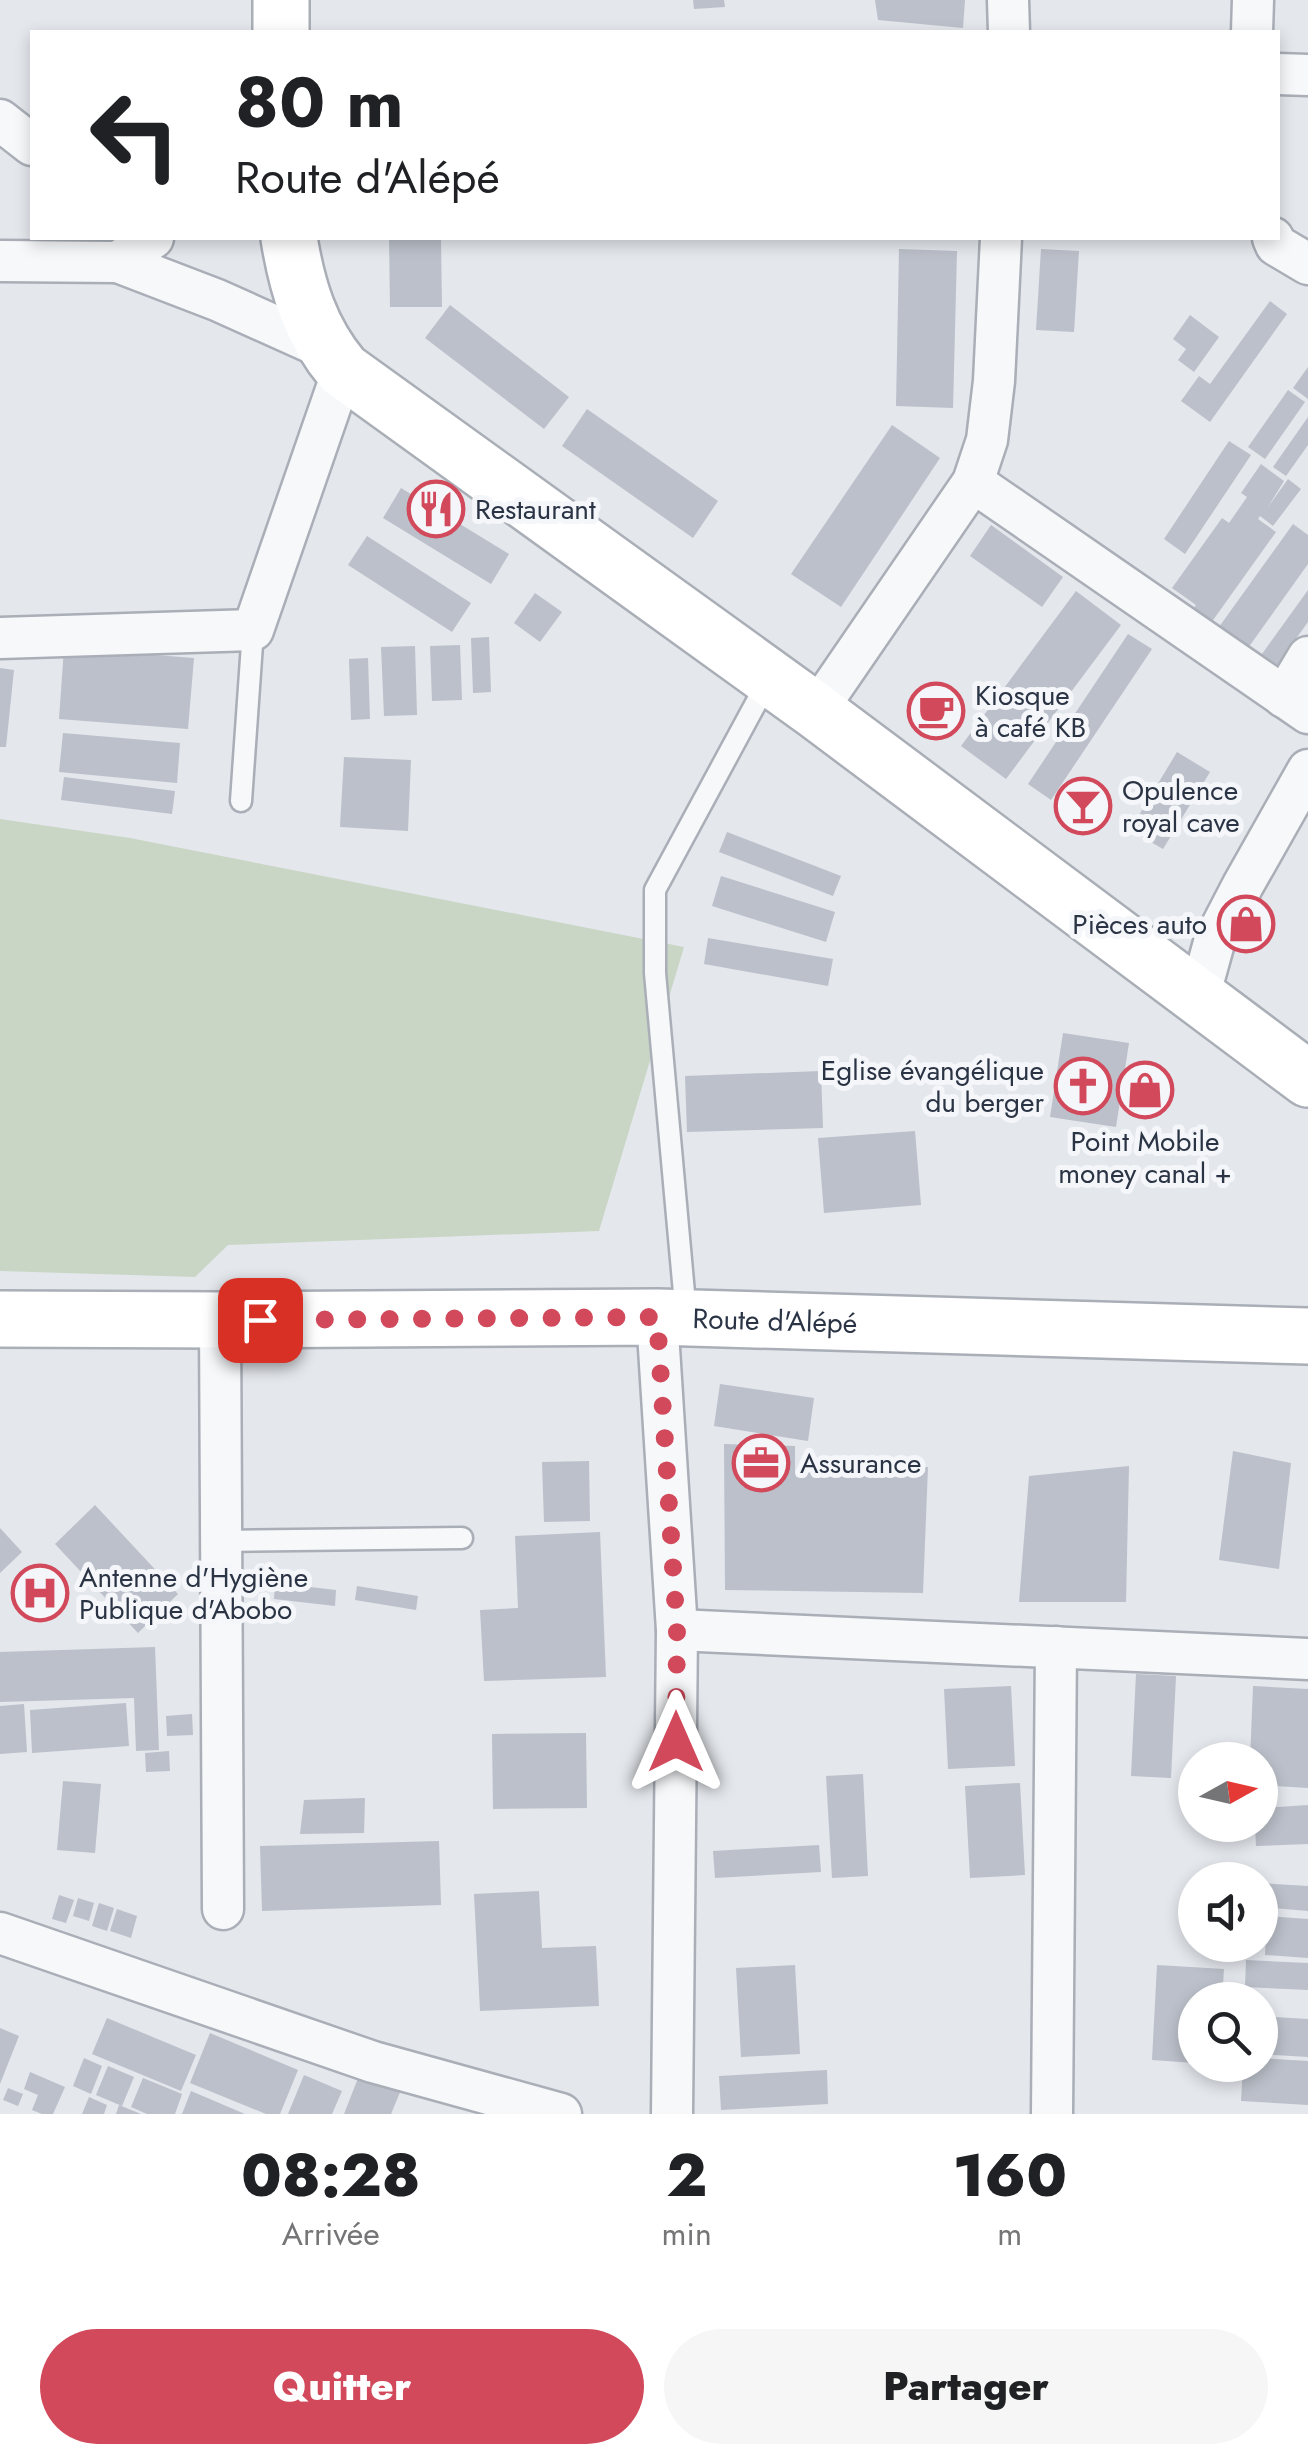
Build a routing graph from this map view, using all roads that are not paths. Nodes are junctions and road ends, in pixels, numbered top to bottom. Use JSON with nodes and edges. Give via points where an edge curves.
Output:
{"nodes":[{"id":1,"x":281,"y":0,"type":"edge"},
{"id":2,"x":1008,"y":0,"type":"edge"},
{"id":3,"x":1253,"y":0,"type":"edge"},
{"id":4,"x":280,"y":30,"type":"edge"},
{"id":5,"x":1008,"y":30,"type":"edge"},
{"id":6,"x":1252,"y":30,"type":"edge"},
{"id":7,"x":1280,"y":74,"type":"edge"},
{"id":8,"x":1308,"y":75,"type":"edge"},
{"id":9,"x":0,"y":120,"type":"edge"},
{"id":10,"x":30,"y":143,"type":"edge"},
{"id":11,"x":150,"y":240,"type":"edge"},
{"id":12,"x":289,"y":240,"type":"edge"},
{"id":13,"x":1001,"y":240,"type":"edge"},
{"id":14,"x":1274,"y":240,"type":"edge"},
{"id":15,"x":0,"y":261,"type":"edge"},
{"id":16,"x":118,"y":262,"type":"junction"},
{"id":17,"x":1308,"y":264,"type":"edge"},
{"id":18,"x":334,"y":360,"type":"junction"},
{"id":19,"x":973,"y":482,"type":"junction"},
{"id":20,"x":253,"y":630,"type":"junction"},
{"id":21,"x":0,"y":638,"type":"edge"},
{"id":22,"x":1308,"y":657,"type":"edge"},
{"id":23,"x":770,"y":678,"type":"junction"},
{"id":24,"x":1296,"y":705,"type":"edge"},
{"id":25,"x":816,"y":711,"type":"junction"},
{"id":26,"x":1308,"y":770,"type":"edge"},
{"id":27,"x":242,"y":801,"type":"dead end"},
{"id":28,"x":1199,"y":997,"type":"junction"},
{"id":29,"x":1308,"y":1080,"type":"edge"},
{"id":30,"x":672,"y":1317,"type":"junction"},
{"id":31,"x":0,"y":1320,"type":"edge"},
{"id":32,"x":220,"y":1320,"type":"junction"},
{"id":33,"x":1308,"y":1336,"type":"edge"},
{"id":34,"x":462,"y":1538,"type":"dead end"},
{"id":35,"x":221,"y":1541,"type":"junction"},
{"id":36,"x":677,"y":1630,"type":"junction"},
{"id":37,"x":1056,"y":1648,"type":"junction"},
{"id":38,"x":1308,"y":1659,"type":"edge"},
{"id":39,"x":223,"y":1909,"type":"dead end"},
{"id":40,"x":0,"y":1933,"type":"edge"},
{"id":41,"x":561,"y":2114,"type":"edge"},
{"id":42,"x":672,"y":2114,"type":"edge"},
{"id":43,"x":1052,"y":2114,"type":"edge"}],
"edges":[{"from":1,"to":4,"type":"street"},
{"from":2,"to":5,"type":"street"},
{"from":3,"to":6,"type":"street"},
{"from":7,"to":8,"type":"street"},
{"from":9,"to":10,"type":"street"},
{"from":11,"to":16,"type":"street"},
{"from":12,"to":18,"type":"street","via":[[297,283]]},
{"from":13,"to":19,"type":"street","via":[[994,382],[987,440]]},
{"from":14,"to":17,"type":"street"},
{"from":15,"to":16,"type":"street"},
{"from":16,"to":18,"type":"street","via":[[218,300]]},
{"from":18,"to":20,"type":"street"},
{"from":18,"to":23,"type":"street"},
{"from":19,"to":24,"type":"street"},
{"from":19,"to":25,"type":"street"},
{"from":20,"to":21,"type":"street"},
{"from":20,"to":27,"type":"lane"},
{"from":22,"to":24,"type":"street"},
{"from":23,"to":25,"type":"street"},
{"from":23,"to":30,"type":"lane","via":[[655,890]]},
{"from":25,"to":28,"type":"street"},
{"from":26,"to":28,"type":"street","via":[[1216,939]]},
{"from":28,"to":29,"type":"street"},
{"from":30,"to":32,"type":"street","name":"Route d'Alépé"},
{"from":30,"to":33,"type":"street","name":"Route d'Alépé"},
{"from":30,"to":36,"type":"street"},
{"from":31,"to":32,"type":"street","name":"Route d'Alépé"},
{"from":32,"to":35,"type":"street"},
{"from":34,"to":35,"type":"lane"},
{"from":35,"to":39,"type":"street"},
{"from":36,"to":37,"type":"street"},
{"from":36,"to":42,"type":"street"},
{"from":37,"to":38,"type":"street"},
{"from":37,"to":43,"type":"street"},
{"from":40,"to":41,"type":"street","via":[[373,2062]]}]}
